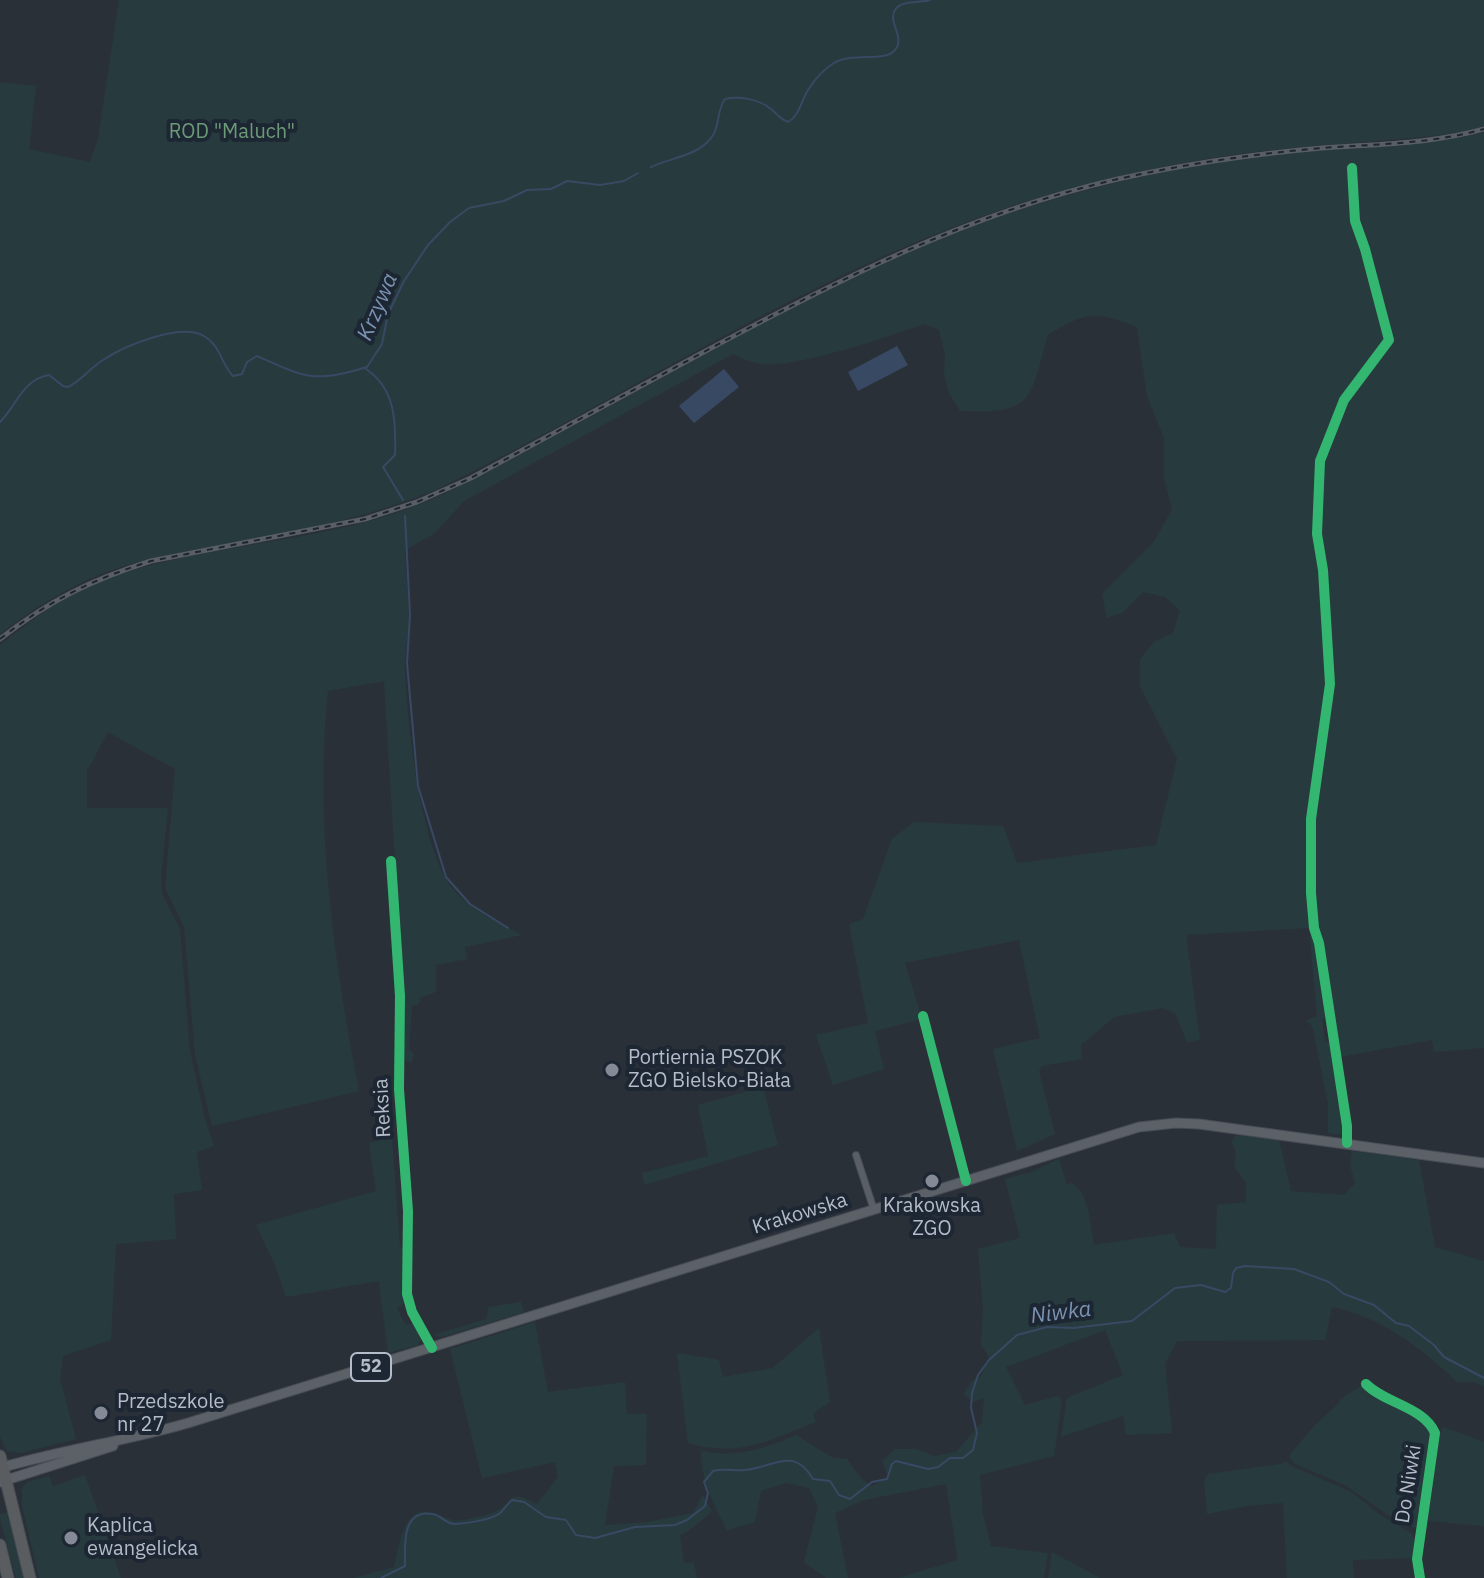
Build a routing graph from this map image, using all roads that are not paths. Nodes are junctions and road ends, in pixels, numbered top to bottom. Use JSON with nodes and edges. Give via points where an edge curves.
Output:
{"nodes":[{"id":1,"x":1352,"y":168,"type":"dead end"},
{"id":2,"x":391,"y":861,"type":"dead end"},
{"id":3,"x":923,"y":1016,"type":"dead end"},
{"id":4,"x":1347,"y":1143,"type":"junction"},
{"id":5,"x":856,"y":1155,"type":"dead end"},
{"id":6,"x":1484,"y":1163,"type":"edge"},
{"id":7,"x":966,"y":1181,"type":"junction"},
{"id":8,"x":874,"y":1210,"type":"junction"},
{"id":9,"x":432,"y":1348,"type":"junction"},
{"id":10,"x":1366,"y":1384,"type":"dead end"},
{"id":11,"x":139,"y":1437,"type":"junction"},
{"id":12,"x":1,"y":1464,"type":"edge"},
{"id":13,"x":4,"y":1481,"type":"edge"},
{"id":14,"x":0,"y":1545,"type":"edge"},
{"id":15,"x":8,"y":1578,"type":"edge"},
{"id":16,"x":30,"y":1578,"type":"edge"},
{"id":17,"x":1420,"y":1578,"type":"edge"}],
"edges":[{"from":1,"to":4,"type":"street","via":[[1355,221],[1389,340],[1344,400],[1320,461],[1316,525],[1330,684],[1313,797],[1310,864],[1314,928]]},
{"from":2,"to":9,"type":"street","name":"Reksia","via":[[408,1211],[407,1294]]},
{"from":3,"to":7,"type":"street"},
{"from":4,"to":6,"type":"main road","name":"Krakowska","number":"52"},
{"from":4,"to":7,"type":"main road","name":"Krakowska","number":"52","via":[[1199,1124],[1154,1125]]},
{"from":5,"to":8,"type":"street"},
{"from":7,"to":8,"type":"main road","name":"Krakowska","number":"52"},
{"from":8,"to":9,"type":"main road","name":"Krakowska","number":"52"},
{"from":9,"to":11,"type":"main road","name":"Krakowska","number":"52"},
{"from":10,"to":17,"type":"street","name":"Do Niwki","via":[[1429,1423],[1435,1433],[1417,1559]]},
{"from":11,"to":12,"type":"main road","name":"Krakowska","number":"52"},
{"from":11,"to":13,"type":"main road","name":"Krakowska","number":"52"},
{"from":12,"to":13,"type":"highway"},
{"from":13,"to":16,"type":"highway"},
{"from":14,"to":15,"type":"highway"}]}
